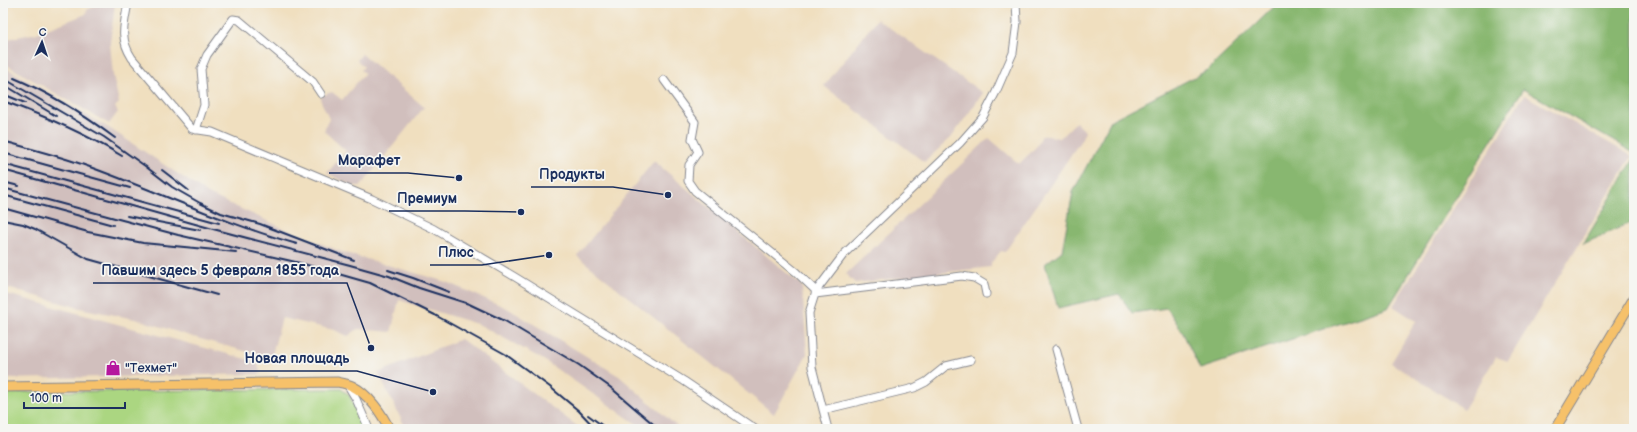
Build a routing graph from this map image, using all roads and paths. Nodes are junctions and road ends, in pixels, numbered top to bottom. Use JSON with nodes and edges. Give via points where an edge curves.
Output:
{"nodes":[{"id":1,"x":128,"y":3,"type":"edge"},
{"id":2,"x":1016,"y":3,"type":"edge"},
{"id":3,"x":664,"y":80,"type":"dead end"},
{"id":4,"x":321,"y":94,"type":"dead end"},
{"id":5,"x":196,"y":130,"type":"junction"},
{"id":6,"x":815,"y":293,"type":"junction"},
{"id":7,"x":986,"y":294,"type":"dead end"},
{"id":8,"x":1634,"y":298,"type":"edge"},
{"id":9,"x":1056,"y":349,"type":"dead end"},
{"id":10,"x":971,"y":360,"type":"dead end"},
{"id":11,"x":347,"y":384,"type":"junction"},
{"id":12,"x":3,"y":387,"type":"edge"},
{"id":13,"x":823,"y":410,"type":"junction"},
{"id":14,"x":369,"y":429,"type":"edge"},
{"id":15,"x":388,"y":429,"type":"edge"},
{"id":16,"x":755,"y":429,"type":"edge"},
{"id":17,"x":828,"y":429,"type":"edge"},
{"id":18,"x":1078,"y":429,"type":"edge"},
{"id":19,"x":1555,"y":429,"type":"edge"}],
"edges":[{"from":1,"to":5,"type":"street","via":[[123,27],[125,47],[192,129]]},
{"from":2,"to":6,"type":"street","via":[[1017,22],[1013,53],[983,117],[960,143],[844,254]]},
{"from":3,"to":6,"type":"street","via":[[695,122],[692,138],[698,152],[689,165],[688,181],[695,191],[796,272]]},
{"from":4,"to":5,"type":"street","via":[[313,82],[238,20],[233,19],[207,55],[201,69],[204,105]]},
{"from":5,"to":16,"type":"street","via":[[212,132],[372,199],[434,229],[684,381]]},
{"from":6,"to":7,"type":"street","via":[[962,276],[974,278],[984,284]]},
{"from":6,"to":13,"type":"street","via":[[809,313],[812,367]]},
{"from":8,"to":19,"type":"main road"},
{"from":9,"to":18,"type":"street"},
{"from":10,"to":13,"type":"street","via":[[946,366],[914,388]]},
{"from":11,"to":12,"type":"main road","via":[[337,382]]},
{"from":11,"to":14,"type":"street"},
{"from":11,"to":15,"type":"main road","via":[[366,395]]},
{"from":13,"to":17,"type":"street"}]}
